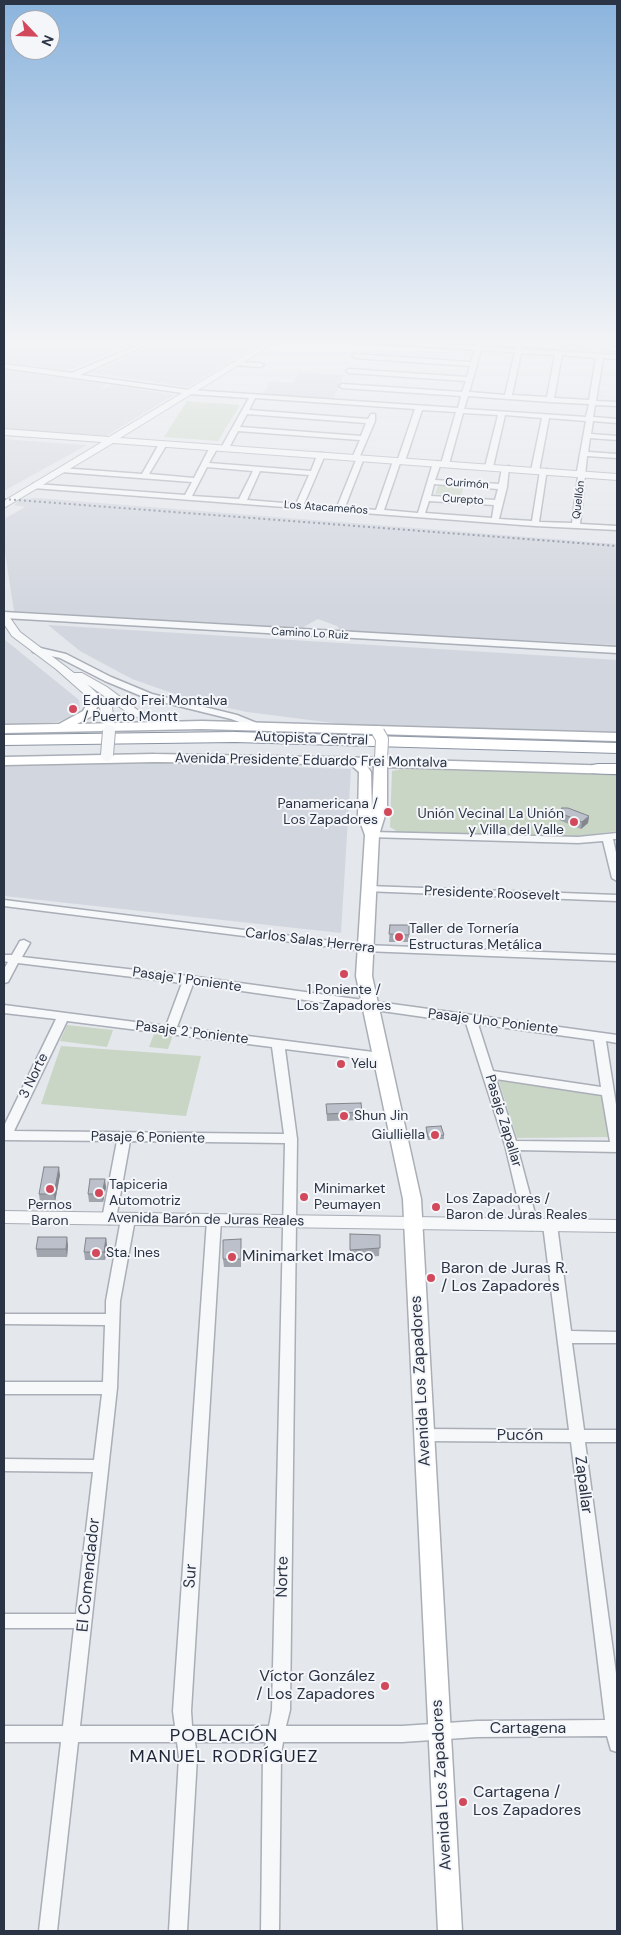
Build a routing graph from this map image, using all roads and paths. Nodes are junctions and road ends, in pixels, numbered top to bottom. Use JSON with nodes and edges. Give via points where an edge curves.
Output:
{"nodes":[{"id":1,"x":128,"y":429,"type":"edge"},
{"id":2,"x":235,"y":429,"type":"edge"},
{"id":3,"x":239,"y":429,"type":"edge"},
{"id":4,"x":368,"y":429,"type":"edge"},
{"id":5,"x":411,"y":429,"type":"edge"},
{"id":6,"x":453,"y":429,"type":"edge"},
{"id":7,"x":498,"y":429,"type":"edge"},
{"id":8,"x":544,"y":429,"type":"edge"},
{"id":9,"x":588,"y":429,"type":"edge"},
{"id":10,"x":4,"y":432,"type":"edge"},
{"id":11,"x":586,"y":436,"type":"junction"},
{"id":12,"x":364,"y":438,"type":"junction"},
{"id":13,"x":617,"y":438,"type":"edge"},
{"id":14,"x":110,"y":440,"type":"junction"},
{"id":15,"x":163,"y":444,"type":"junction"},
{"id":16,"x":214,"y":447,"type":"junction"},
{"id":17,"x":225,"y":448,"type":"junction"},
{"id":18,"x":584,"y":454,"type":"junction"},
{"id":19,"x":321,"y":455,"type":"junction"},
{"id":20,"x":617,"y":456,"type":"edge"},
{"id":21,"x":358,"y":458,"type":"junction"},
{"id":22,"x":399,"y":461,"type":"junction"},
{"id":23,"x":441,"y":464,"type":"junction"},
{"id":24,"x":205,"y":465,"type":"junction"},
{"id":25,"x":489,"y":467,"type":"junction"},
{"id":26,"x":506,"y":468,"type":"junction"},
{"id":27,"x":257,"y":469,"type":"junction"},
{"id":28,"x":62,"y":470,"type":"junction"},
{"id":29,"x":539,"y":471,"type":"junction"},
{"id":30,"x":313,"y":473,"type":"junction"},
{"id":31,"x":582,"y":474,"type":"junction"},
{"id":32,"x":144,"y":476,"type":"junction"},
{"id":33,"x":617,"y":476,"type":"edge"},
{"id":34,"x":197,"y":480,"type":"junction"},
{"id":35,"x":431,"y":482,"type":"junction"},
{"id":36,"x":36,"y":486,"type":"junction"},
{"id":37,"x":503,"y":487,"type":"junction"},
{"id":38,"x":187,"y":498,"type":"junction"},
{"id":39,"x":426,"y":498,"type":"junction"},
{"id":40,"x":242,"y":502,"type":"junction"},
{"id":41,"x":499,"y":503,"type":"junction"},
{"id":42,"x":4,"y":505,"type":"edge"},
{"id":43,"x":299,"y":506,"type":"junction"},
{"id":44,"x":340,"y":509,"type":"junction"},
{"id":45,"x":379,"y":512,"type":"junction"},
{"id":46,"x":421,"y":515,"type":"junction"},
{"id":47,"x":495,"y":521,"type":"junction"},
{"id":48,"x":617,"y":522,"type":"edge"},
{"id":49,"x":535,"y":524,"type":"junction"},
{"id":50,"x":576,"y":526,"type":"junction"},
{"id":51,"x":617,"y":528,"type":"edge"},
{"id":52,"x":4,"y":616,"type":"edge"},
{"id":53,"x":36,"y":650,"type":"junction"},
{"id":54,"x":617,"y":650,"type":"edge"},
{"id":55,"x":60,"y":667,"type":"junction"},
{"id":56,"x":92,"y":695,"type":"junction"},
{"id":57,"x":171,"y":725,"type":"junction"},
{"id":58,"x":258,"y":726,"type":"junction"},
{"id":59,"x":55,"y":728,"type":"junction"},
{"id":60,"x":4,"y":729,"type":"edge"},
{"id":61,"x":109,"y":729,"type":"junction"},
{"id":62,"x":373,"y":731,"type":"junction"},
{"id":63,"x":617,"y":737,"type":"edge"},
{"id":64,"x":4,"y":740,"type":"edge"},
{"id":65,"x":617,"y":748,"type":"edge"},
{"id":66,"x":4,"y":751,"type":"edge"},
{"id":67,"x":107,"y":757,"type":"junction"},
{"id":68,"x":617,"y":758,"type":"edge"},
{"id":69,"x":381,"y":760,"type":"junction"},
{"id":70,"x":4,"y":761,"type":"edge"},
{"id":71,"x":352,"y":762,"type":"junction"},
{"id":72,"x":598,"y":769,"type":"joint"},
{"id":73,"x":617,"y":769,"type":"edge"},
{"id":74,"x":372,"y":835,"type":"junction"},
{"id":75,"x":612,"y":836,"type":"edge"},
{"id":76,"x":617,"y":878,"type":"edge"},
{"id":77,"x":368,"y":889,"type":"junction"},
{"id":78,"x":617,"y":898,"type":"edge"},
{"id":79,"x":4,"y":903,"type":"edge"},
{"id":80,"x":24,"y":943,"type":"dead end"},
{"id":81,"x":364,"y":948,"type":"junction"},
{"id":82,"x":9,"y":958,"type":"edge"},
{"id":83,"x":617,"y":958,"type":"edge"},
{"id":84,"x":4,"y":980,"type":"edge"},
{"id":85,"x":189,"y":980,"type":"junction"},
{"id":86,"x":369,"y":1006,"type":"junction"},
{"id":87,"x":4,"y":1008,"type":"edge"},
{"id":88,"x":64,"y":1016,"type":"junction"},
{"id":89,"x":471,"y":1020,"type":"junction"},
{"id":90,"x":170,"y":1030,"type":"junction"},
{"id":91,"x":599,"y":1036,"type":"junction"},
{"id":92,"x":617,"y":1038,"type":"edge"},
{"id":93,"x":278,"y":1044,"type":"junction"},
{"id":94,"x":381,"y":1057,"type":"junction"},
{"id":95,"x":488,"y":1074,"type":"junction"},
{"id":96,"x":608,"y":1092,"type":"junction"},
{"id":97,"x":4,"y":1136,"type":"edge"},
{"id":98,"x":124,"y":1138,"type":"junction"},
{"id":99,"x":291,"y":1139,"type":"junction"},
{"id":100,"x":511,"y":1145,"type":"junction"},
{"id":101,"x":617,"y":1147,"type":"edge"},
{"id":102,"x":4,"y":1217,"type":"edge"},
{"id":103,"x":109,"y":1219,"type":"junction"},
{"id":104,"x":128,"y":1219,"type":"junction"},
{"id":105,"x":214,"y":1220,"type":"junction"},
{"id":106,"x":289,"y":1221,"type":"junction"},
{"id":107,"x":413,"y":1223,"type":"junction"},
{"id":108,"x":531,"y":1225,"type":"junction"},
{"id":109,"x":550,"y":1225,"type":"junction"},
{"id":110,"x":617,"y":1226,"type":"edge"},
{"id":111,"x":4,"y":1319,"type":"edge"},
{"id":112,"x":112,"y":1320,"type":"junction"},
{"id":113,"x":564,"y":1337,"type":"junction"},
{"id":114,"x":617,"y":1337,"type":"edge"},
{"id":115,"x":4,"y":1388,"type":"edge"},
{"id":116,"x":110,"y":1388,"type":"junction"},
{"id":117,"x":424,"y":1435,"type":"junction"},
{"id":118,"x":577,"y":1436,"type":"junction"},
{"id":119,"x":617,"y":1436,"type":"edge"},
{"id":120,"x":4,"y":1465,"type":"edge"},
{"id":121,"x":101,"y":1466,"type":"junction"},
{"id":122,"x":4,"y":1621,"type":"edge"},
{"id":123,"x":83,"y":1621,"type":"junction"},
{"id":124,"x":438,"y":1732,"type":"junction"},
{"id":125,"x":4,"y":1734,"type":"edge"},
{"id":126,"x":185,"y":1734,"type":"junction"},
{"id":127,"x":276,"y":1734,"type":"junction"},
{"id":128,"x":617,"y":1734,"type":"edge"},
{"id":129,"x":70,"y":1735,"type":"junction"},
{"id":130,"x":48,"y":1931,"type":"edge"},
{"id":131,"x":178,"y":1931,"type":"edge"},
{"id":132,"x":270,"y":1931,"type":"edge"},
{"id":133,"x":450,"y":1931,"type":"edge"}],
"edges":[{"from":1,"to":14,"type":"street"},
{"from":2,"to":17,"type":"street"},
{"from":3,"to":12,"type":"street"},
{"from":4,"to":12,"type":"street"},
{"from":5,"to":22,"type":"street"},
{"from":6,"to":23,"type":"street"},
{"from":7,"to":25,"type":"street"},
{"from":8,"to":29,"type":"street"},
{"from":9,"to":11,"type":"street","name":"Quellón"},
{"from":10,"to":14,"type":"street"},
{"from":11,"to":13,"type":"street"},
{"from":11,"to":18,"type":"street","name":"Quellón"},
{"from":12,"to":21,"type":"street"},
{"from":14,"to":15,"type":"street"},
{"from":14,"to":28,"type":"street"},
{"from":15,"to":16,"type":"street"},
{"from":15,"to":32,"type":"street"},
{"from":16,"to":17,"type":"street"},
{"from":16,"to":24,"type":"street"},
{"from":17,"to":19,"type":"street"},
{"from":18,"to":20,"type":"street"},
{"from":18,"to":31,"type":"street","name":"Quellón"},
{"from":19,"to":21,"type":"street"},
{"from":19,"to":30,"type":"street"},
{"from":21,"to":22,"type":"street"},
{"from":21,"to":44,"type":"street"},
{"from":22,"to":23,"type":"street"},
{"from":22,"to":45,"type":"street"},
{"from":23,"to":25,"type":"street"},
{"from":23,"to":35,"type":"street"},
{"from":24,"to":27,"type":"street"},
{"from":24,"to":34,"type":"street"},
{"from":25,"to":26,"type":"street"},
{"from":26,"to":29,"type":"street"},
{"from":26,"to":37,"type":"street"},
{"from":27,"to":30,"type":"street"},
{"from":27,"to":40,"type":"street"},
{"from":28,"to":32,"type":"street"},
{"from":28,"to":36,"type":"street"},
{"from":29,"to":31,"type":"street"},
{"from":29,"to":49,"type":"street"},
{"from":30,"to":43,"type":"street"},
{"from":31,"to":33,"type":"street"},
{"from":31,"to":50,"type":"street","name":"Quellón"},
{"from":32,"to":34,"type":"street"},
{"from":34,"to":38,"type":"street"},
{"from":35,"to":37,"type":"street","name":"Curimón"},
{"from":35,"to":39,"type":"street"},
{"from":36,"to":38,"type":"street","name":"Los Atacameños"},
{"from":36,"to":42,"type":"street"},
{"from":37,"to":41,"type":"street"},
{"from":38,"to":40,"type":"street","name":"Los Atacameños"},
{"from":39,"to":41,"type":"street","name":"Curepto"},
{"from":39,"to":46,"type":"street"},
{"from":40,"to":43,"type":"street","name":"Los Atacameños"},
{"from":41,"to":47,"type":"street"},
{"from":43,"to":44,"type":"street","name":"Los Atacameños"},
{"from":44,"to":45,"type":"street","name":"Los Atacameños"},
{"from":45,"to":46,"type":"street","name":"Los Atacameños"},
{"from":46,"to":47,"type":"street","name":"Los Atacameños"},
{"from":47,"to":49,"type":"street","name":"Los Atacameños"},
{"from":48,"to":51,"type":"street"},
{"from":49,"to":50,"type":"street","name":"Los Atacameños"},
{"from":50,"to":51,"type":"street","name":"Los Atacameños"},
{"from":52,"to":53,"type":"street","via":[[16,634]]},
{"from":52,"to":54,"type":"street","name":"Camino Lo Ruiz"},
{"from":53,"to":55,"type":"street"},
{"from":53,"to":58,"type":"street","via":[[63,656],[149,696]]},
{"from":55,"to":56,"type":"street"},
{"from":55,"to":57,"type":"street","via":[[97,686],[135,713]]},
{"from":56,"to":59,"type":"main road","via":[[92,707],[85,716]]},
{"from":56,"to":61,"type":"street","via":[[106,707]]},
{"from":57,"to":58,"type":"main road"},
{"from":57,"to":61,"type":"main road"},
{"from":58,"to":62,"type":"main road"},
{"from":59,"to":60,"type":"main road"},
{"from":59,"to":61,"type":"main road"},
{"from":61,"to":67,"type":"street","bridge":true},
{"from":62,"to":63,"type":"main road"},
{"from":62,"to":69,"type":"main road","name":"Avenida Los Zapadores","bridge":true,"via":[[382,740]]},
{"from":64,"to":65,"type":"highway","name":"Autopista Central","via":[[235,737]]},
{"from":66,"to":68,"type":"highway","name":"Autopista Central","via":[[220,748]]},
{"from":67,"to":70,"type":"main road","name":"Avenida Presidente Eduardo Frei Montalva"},
{"from":67,"to":71,"type":"main road","name":"Avenida Presidente Eduardo Frei Montalva"},
{"from":69,"to":71,"type":"main road","name":"Avenida Presidente Eduardo Frei Montalva"},
{"from":69,"to":72,"type":"main road","name":"Avenida Presidente Eduardo Frei Montalva"},
{"from":69,"to":74,"type":"main road","name":"Avenida Los Zapadores","via":[[380,809]]},
{"from":71,"to":74,"type":"main road","name":"Avenida Los Zapadores","via":[[365,772],[365,816]]},
{"from":72,"to":73,"type":"highway"},
{"from":74,"to":75,"type":"street","via":[[578,840]]},
{"from":74,"to":77,"type":"main road","name":"Avenida Los Zapadores"},
{"from":75,"to":76,"type":"street"},
{"from":77,"to":78,"type":"street","name":"Presidente Roosevelt"},
{"from":77,"to":81,"type":"main road","name":"Avenida Los Zapadores"},
{"from":79,"to":81,"type":"street","name":"Carlos Salas Herrera"},
{"from":80,"to":82,"type":"street"},
{"from":81,"to":83,"type":"street","name":"Carlos Salas Herrera"},
{"from":81,"to":86,"type":"main road","name":"Avenida Los Zapadores"},
{"from":82,"to":84,"type":"street"},
{"from":82,"to":85,"type":"street","name":"Pasaje 1 Poniente"},
{"from":85,"to":86,"type":"street","name":"Pasaje 1 Poniente"},
{"from":85,"to":90,"type":"street"},
{"from":86,"to":89,"type":"street","name":"Pasaje Uno Poniente"},
{"from":86,"to":94,"type":"main road","name":"Avenida Los Zapadores"},
{"from":87,"to":88,"type":"street","name":"Pasaje 2 Poniente"},
{"from":88,"to":90,"type":"street","name":"Pasaje 2 Poniente"},
{"from":88,"to":97,"type":"street","name":"3 Norte"},
{"from":89,"to":91,"type":"street","name":"Pasaje Uno Poniente"},
{"from":89,"to":95,"type":"street","name":"Pasaje Zapallar"},
{"from":90,"to":93,"type":"street","name":"Pasaje 2 Poniente"},
{"from":91,"to":92,"type":"street","name":"Pasaje Uno Poniente"},
{"from":91,"to":96,"type":"street"},
{"from":93,"to":94,"type":"street","name":"Pasaje 2 Poniente"},
{"from":93,"to":99,"type":"street","name":"Norte"},
{"from":94,"to":107,"type":"main road","name":"Avenida Los Zapadores","via":[[409,1180]]},
{"from":95,"to":96,"type":"street"},
{"from":95,"to":100,"type":"street","name":"Pasaje Zapallar"},
{"from":96,"to":101,"type":"street"},
{"from":97,"to":98,"type":"street","name":"Pasaje 6 Poniente"},
{"from":98,"to":99,"type":"street","name":"Pasaje 6 Poniente"},
{"from":98,"to":103,"type":"street"},
{"from":99,"to":106,"type":"street","name":"Norte"},
{"from":100,"to":101,"type":"street"},
{"from":100,"to":108,"type":"street","name":"Pasaje Zapallar"},
{"from":102,"to":103,"type":"street","name":"Avenida Barón de Juras Reales"},
{"from":103,"to":104,"type":"street","name":"Avenida Barón de Juras Reales"},
{"from":104,"to":105,"type":"street","name":"Avenida Barón de Juras Reales"},
{"from":104,"to":112,"type":"street","name":"El Comendador","via":[[116,1278]]},
{"from":105,"to":106,"type":"street","name":"Avenida Barón de Juras Reales"},
{"from":105,"to":126,"type":"street","name":"Sur","via":[[182,1711]]},
{"from":106,"to":107,"type":"street","name":"Avenida Barón de Juras Reales"},
{"from":106,"to":127,"type":"street","name":"Norte","via":[[281,1700]]},
{"from":107,"to":108,"type":"street","name":"Avenida Barón de Juras Reales"},
{"from":107,"to":117,"type":"main road","name":"Avenida Los Zapadores"},
{"from":108,"to":109,"type":"street","name":"Avenida Barón de Juras Reales"},
{"from":109,"to":110,"type":"street","name":"Avenida Barón de Juras Reales"},
{"from":109,"to":113,"type":"street","name":"Zapallar"},
{"from":111,"to":112,"type":"street"},
{"from":112,"to":116,"type":"street","name":"El Comendador"},
{"from":113,"to":114,"type":"street"},
{"from":113,"to":118,"type":"street","name":"Zapallar"},
{"from":115,"to":116,"type":"street"},
{"from":116,"to":121,"type":"street","name":"El Comendador"},
{"from":117,"to":118,"type":"street","name":"Pucón"},
{"from":117,"to":124,"type":"main road","name":"Avenida Los Zapadores"},
{"from":118,"to":119,"type":"street","name":"Pucón"},
{"from":118,"to":128,"type":"street","name":"Zapallar"},
{"from":120,"to":121,"type":"street"},
{"from":121,"to":123,"type":"street","name":"El Comendador"},
{"from":122,"to":123,"type":"street"},
{"from":123,"to":129,"type":"street","name":"El Comendador"},
{"from":124,"to":127,"type":"street","name":"Cartagena"},
{"from":124,"to":128,"type":"street","name":"Cartagena","via":[[477,1729]]},
{"from":124,"to":133,"type":"main road","name":"Avenida Los Zapadores"},
{"from":125,"to":129,"type":"street","name":"Cartagena"},
{"from":126,"to":127,"type":"street","name":"Cartagena"},
{"from":126,"to":129,"type":"street","name":"Cartagena"},
{"from":126,"to":131,"type":"street","name":"Sur","via":[[188,1758]]},
{"from":127,"to":132,"type":"street","name":"Norte","via":[[272,1754]]},
{"from":129,"to":130,"type":"street","name":"El Comendador"}]}
